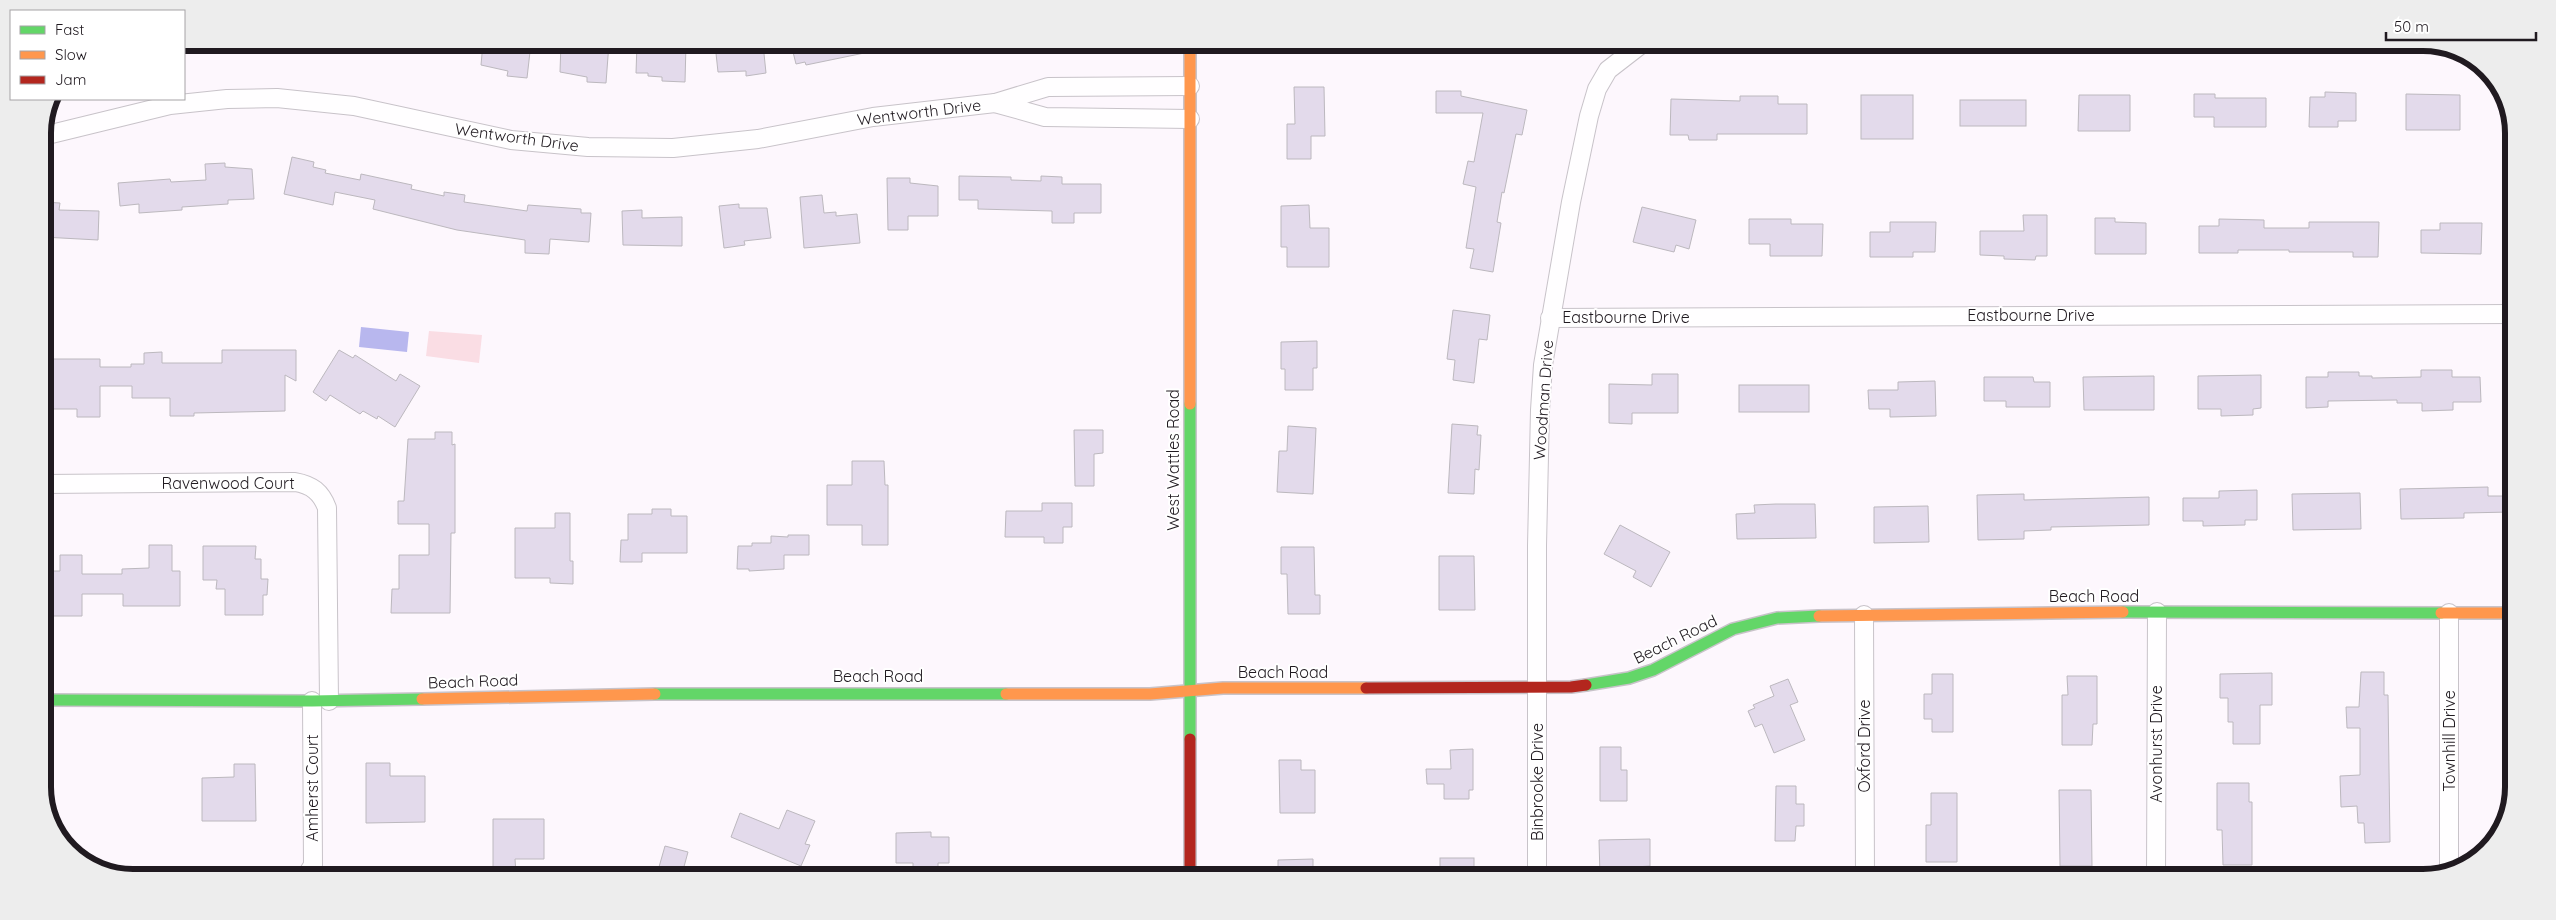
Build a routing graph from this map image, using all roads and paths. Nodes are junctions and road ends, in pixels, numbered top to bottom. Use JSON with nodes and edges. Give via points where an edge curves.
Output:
{"nodes":[{"id":1,"x":1190,"y":51,"type":"edge"},
{"id":2,"x":1633,"y":51,"type":"edge"},
{"id":3,"x":1190,"y":86,"type":"junction"},
{"id":4,"x":995,"y":103,"type":"junction"},
{"id":5,"x":1190,"y":119,"type":"junction"},
{"id":6,"x":51,"y":134,"type":"edge"},
{"id":7,"x":2505,"y":314,"type":"edge"},
{"id":8,"x":1550,"y":318,"type":"junction"},
{"id":9,"x":51,"y":484,"type":"edge"},
{"id":10,"x":2157,"y":612,"type":"junction"},
{"id":11,"x":2449,"y":613,"type":"junction"},
{"id":12,"x":2505,"y":613,"type":"edge"},
{"id":13,"x":1864,"y":615,"type":"junction"},
{"id":14,"x":1537,"y":688,"type":"junction"},
{"id":15,"x":1188,"y":691,"type":"junction"},
{"id":16,"x":51,"y":700,"type":"edge"},
{"id":17,"x":320,"y":701,"type":"junction"},
{"id":18,"x":2449,"y":864,"type":"edge"},
{"id":19,"x":310,"y":869,"type":"edge"},
{"id":20,"x":1190,"y":869,"type":"edge"},
{"id":21,"x":1537,"y":869,"type":"edge"},
{"id":22,"x":1865,"y":869,"type":"edge"},
{"id":23,"x":2156,"y":869,"type":"edge"}],
"edges":[{"from":1,"to":3,"type":"street","name":"West Wattles Road"},
{"from":2,"to":8,"type":"street","name":"Woodman Drive","via":[[1608,70],[1597,89]]},
{"from":3,"to":4,"type":"street","name":"Wentworth Drive","via":[[1048,87]]},
{"from":3,"to":5,"type":"street","name":"West Wattles Road"},
{"from":4,"to":5,"type":"street","name":"Wentworth Drive","via":[[1045,117]]},
{"from":4,"to":6,"type":"street","name":"Wentworth Drive","via":[[873,117],[758,139],[673,148],[588,147],[511,140],[354,106],[277,98],[170,105]]},
{"from":5,"to":15,"type":"street","name":"West Wattles Road"},
{"from":7,"to":8,"type":"street","name":"Eastbourne Drive"},
{"from":8,"to":14,"type":"street","name":"Woodman Drive","via":[[1540,410]]},
{"from":9,"to":17,"type":"street","name":"Ravenwood Court","via":[[295,482],[314,488],[328,508]]},
{"from":10,"to":11,"type":"street","name":"Beach Road"},
{"from":10,"to":13,"type":"street","name":"Beach Road"},
{"from":10,"to":23,"type":"street","name":"Avonhurst Drive"},
{"from":11,"to":12,"type":"street","name":"Beach Road"},
{"from":11,"to":18,"type":"street","name":"Townhill Drive"},
{"from":13,"to":14,"type":"street","name":"Beach Road","via":[[1804,616],[1754,622],[1733,629],[1653,670],[1629,678],[1589,686]]},
{"from":13,"to":22,"type":"street","name":"Oxford Drive"},
{"from":14,"to":15,"type":"street","name":"Beach Road","via":[[1232,688]]},
{"from":14,"to":21,"type":"street","name":"Binbrooke Drive"},
{"from":15,"to":17,"type":"street","name":"Beach Road","via":[[1150,694],[709,693]]},
{"from":15,"to":20,"type":"street","name":"West Wattles Road"},
{"from":16,"to":17,"type":"street","name":"Beach Road"},
{"from":17,"to":19,"type":"street","name":"Amherst Court"}]}
